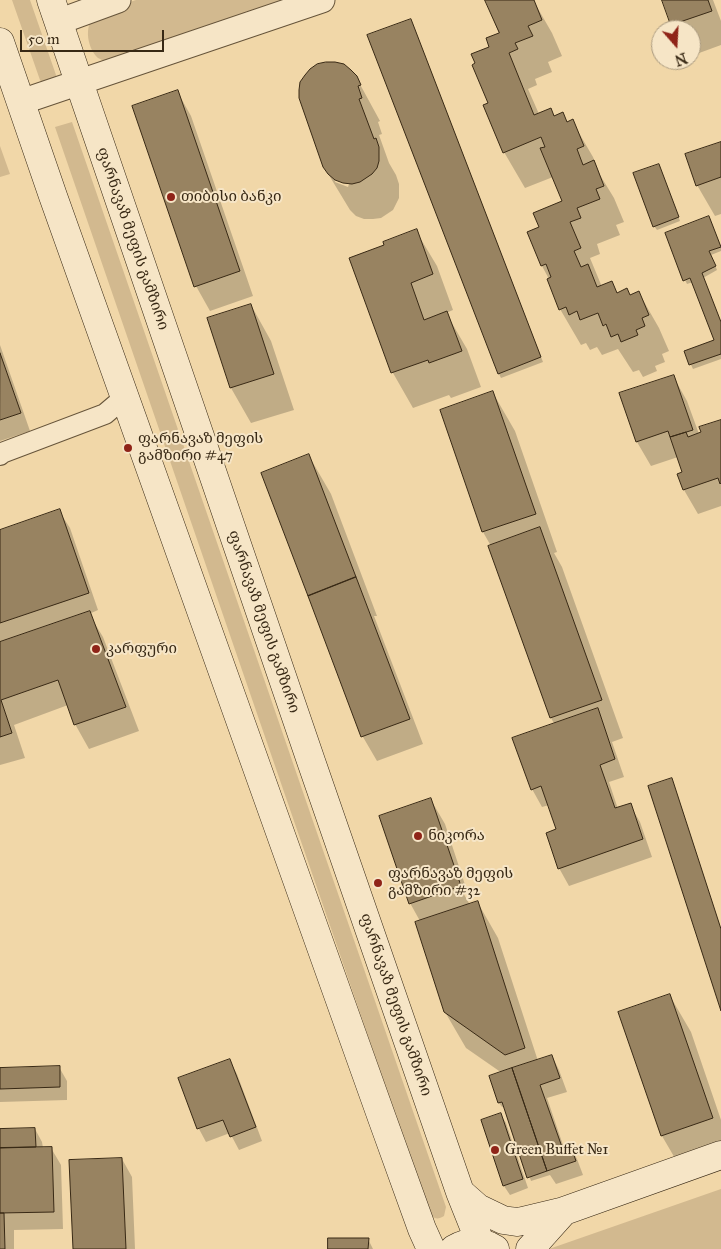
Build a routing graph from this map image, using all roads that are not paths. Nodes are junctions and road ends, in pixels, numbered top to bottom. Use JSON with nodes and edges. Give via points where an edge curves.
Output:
{"nodes":[{"id":1,"x":118,"y":0,"type":"edge"},
{"id":2,"x":322,"y":0,"type":"edge"},
{"id":3,"x":54,"y":11,"type":"edge"},
{"id":4,"x":0,"y":42,"type":"edge"},
{"id":5,"x":78,"y":83,"type":"junction"},
{"id":6,"x":21,"y":102,"type":"junction"},
{"id":7,"x":124,"y":396,"type":"junction"},
{"id":8,"x":0,"y":455,"type":"edge"},
{"id":9,"x":721,"y":1155,"type":"edge"},
{"id":10,"x":460,"y":1192,"type":"junction"},
{"id":11,"x":564,"y":1211,"type":"junction"},
{"id":12,"x":518,"y":1222,"type":"junction"},
{"id":13,"x":488,"y":1245,"type":"edge"},
{"id":14,"x":431,"y":1249,"type":"edge"},
{"id":15,"x":454,"y":1249,"type":"edge"},
{"id":16,"x":530,"y":1249,"type":"edge"}],
"edges":[{"from":1,"to":3,"type":"street"},
{"from":2,"to":5,"type":"street"},
{"from":3,"to":5,"type":"main road","name":"ფარნავაზ მეფის გამზირი"},
{"from":4,"to":6,"type":"main road"},
{"from":5,"to":6,"type":"street"},
{"from":5,"to":10,"type":"main road","name":"ფარნავაზ მეფის გამზირი"},
{"from":6,"to":7,"type":"main road"},
{"from":7,"to":8,"type":"street","via":[[105,414]]},
{"from":7,"to":14,"type":"main road"},
{"from":9,"to":11,"type":"main road"},
{"from":10,"to":12,"type":"main road","via":[[478,1208],[503,1220]]},
{"from":10,"to":13,"type":"main road","name":"ფარნავაზ მეფის გამზირი"},
{"from":11,"to":12,"type":"main road"},
{"from":11,"to":16,"type":"main road"},
{"from":12,"to":13,"type":"main road"},
{"from":13,"to":15,"type":"main road","via":[[470,1242]]}]}
